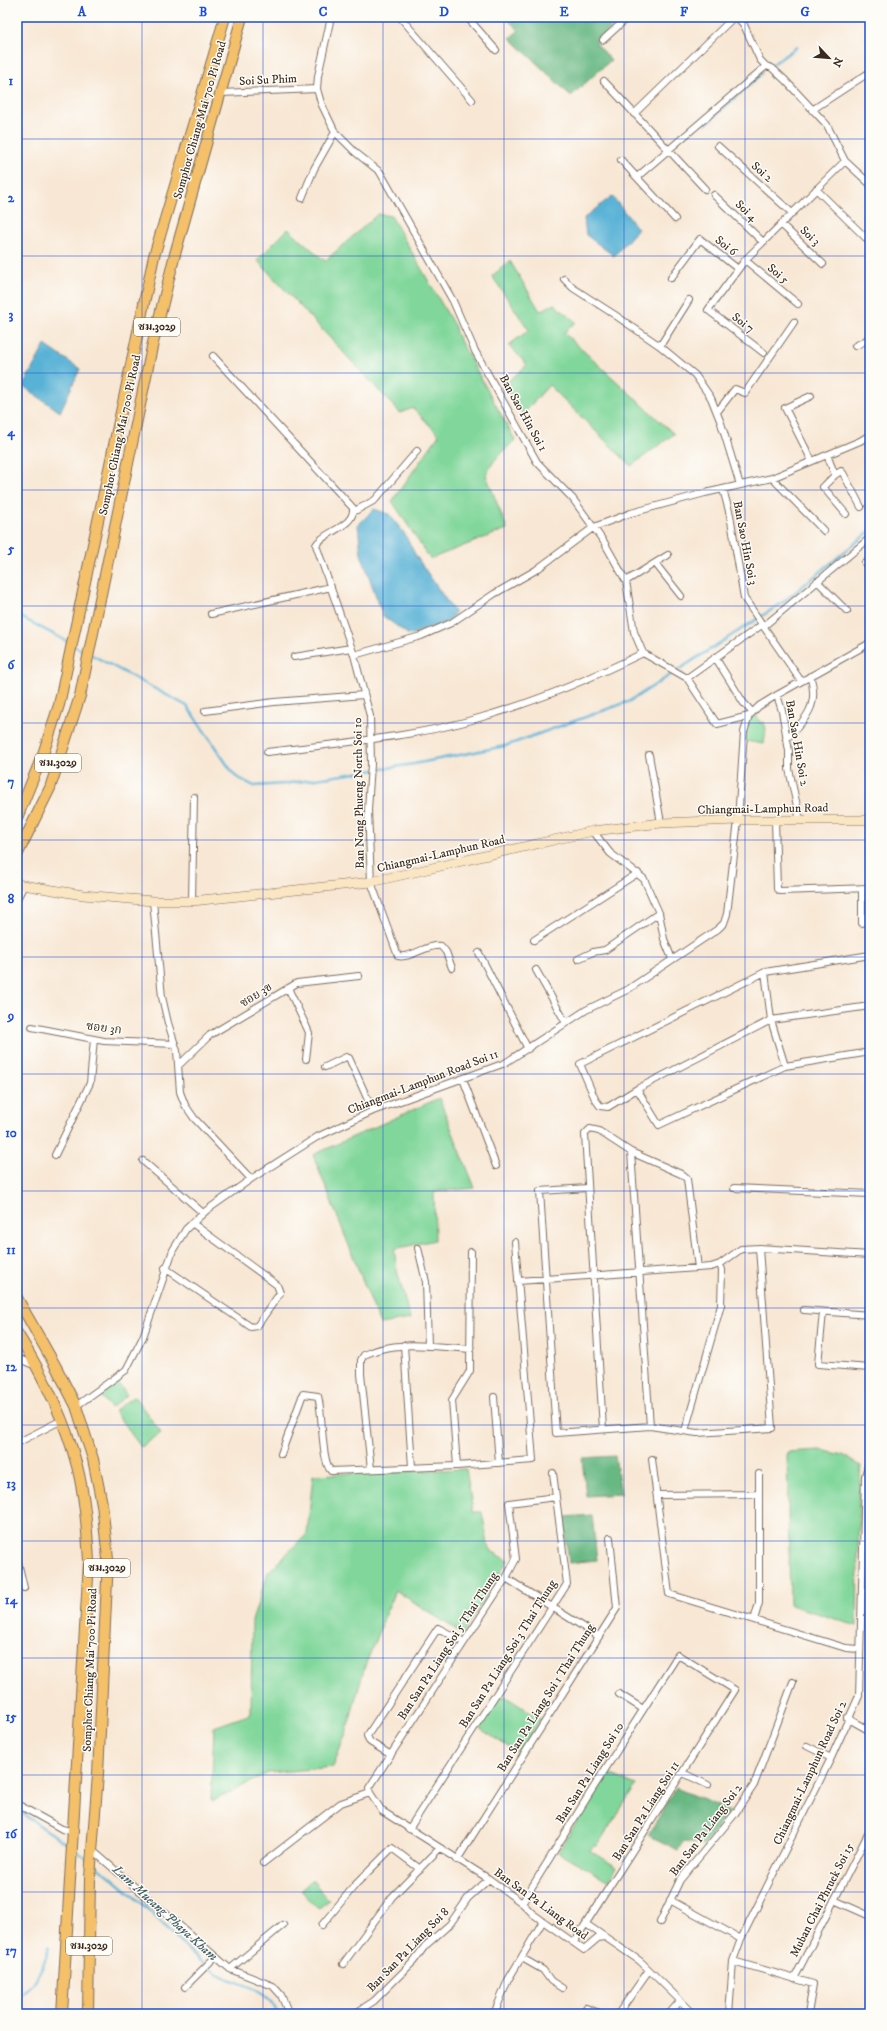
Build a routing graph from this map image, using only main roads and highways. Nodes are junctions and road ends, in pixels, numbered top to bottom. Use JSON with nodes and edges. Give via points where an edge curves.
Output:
{"nodes":[{"id":1,"x":225,"y":17,"type":"edge"},
{"id":2,"x":242,"y":17,"type":"edge"},
{"id":3,"x":17,"y":818,"type":"edge"},
{"id":4,"x":870,"y":820,"type":"edge"},
{"id":5,"x":17,"y":856,"type":"edge"},
{"id":6,"x":20,"y":884,"type":"edge"},
{"id":7,"x":17,"y":1298,"type":"edge"},
{"id":8,"x":17,"y":1333,"type":"edge"},
{"id":9,"x":62,"y":2012,"type":"edge"},
{"id":10,"x":88,"y":2014,"type":"edge"}],
"edges":[{"from":1,"to":3,"type":"main road","name":"Somphot Chiang Mai 700 Pi Road","number":"ชม.3029","via":[[154,256],[58,705],[45,747]]},
{"from":2,"to":5,"type":"main road","name":"Somphot Chiang Mai 700 Pi Road","number":"ชม.3029","via":[[175,254],[152,347],[80,696],[50,788]]},
{"from":4,"to":6,"type":"main road","name":"Chiangmai-Lamphun Road","via":[[661,823],[593,831],[371,882],[192,901],[83,895]]},
{"from":7,"to":10,"type":"main road","name":"Somphot Chiang Mai 700 Pi Road","number":"ชม.3029","via":[[76,1406],[93,1459],[102,1504],[108,1559],[98,1774],[90,1877]]},
{"from":8,"to":9,"type":"main road","name":"Somphot Chiang Mai 700 Pi Road","number":"ชม.3029","via":[[38,1367],[62,1420],[78,1467],[89,1561]]}]}
